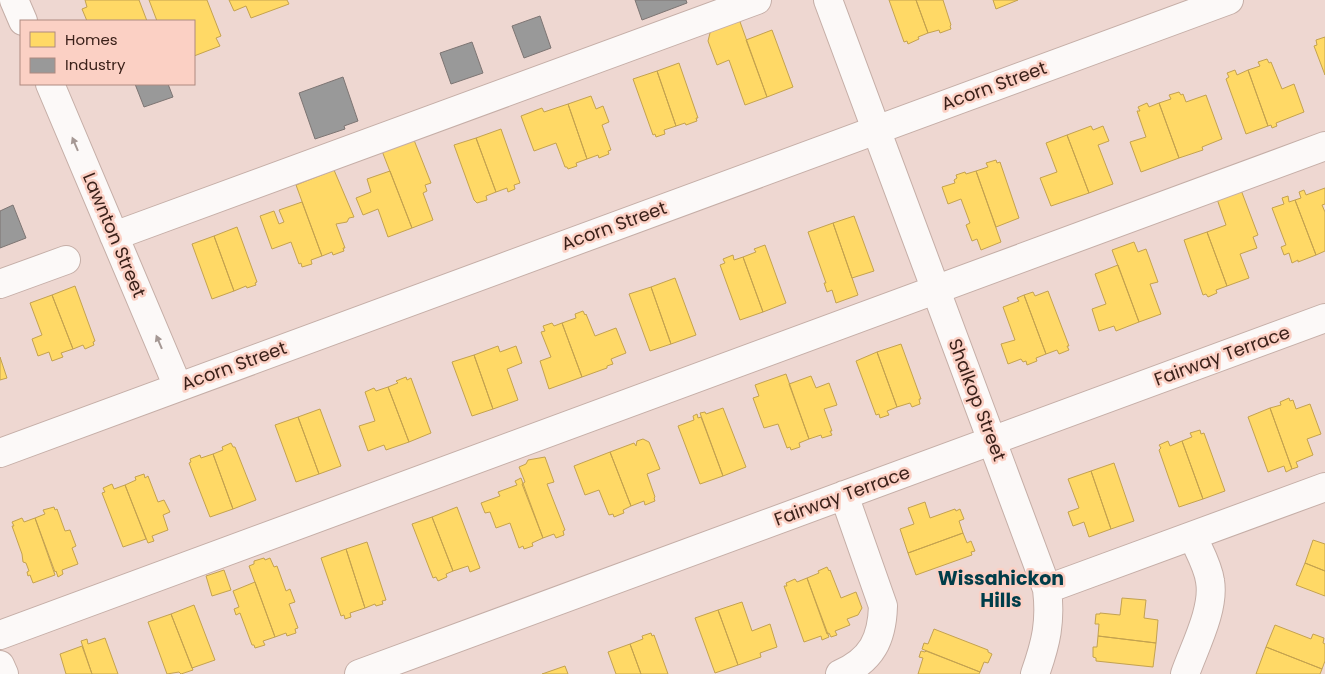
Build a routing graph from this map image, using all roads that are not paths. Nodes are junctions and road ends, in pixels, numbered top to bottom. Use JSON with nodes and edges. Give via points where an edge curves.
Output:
{"nodes":[{"id":1,"x":14,"y":0,"type":"edge"},
{"id":2,"x":757,"y":0,"type":"edge"},
{"id":3,"x":828,"y":0,"type":"edge"},
{"id":4,"x":1229,"y":0,"type":"edge"},
{"id":5,"x":23,"y":20,"type":"edge"},
{"id":6,"x":50,"y":85,"type":"edge"},
{"id":7,"x":876,"y":130,"type":"junction"},
{"id":8,"x":1325,"y":146,"type":"edge"},
{"id":9,"x":114,"y":236,"type":"junction"},
{"id":10,"x":66,"y":260,"type":"dead end"},
{"id":11,"x":0,"y":284,"type":"edge"},
{"id":12,"x":935,"y":290,"type":"junction"},
{"id":13,"x":1325,"y":318,"type":"edge"},
{"id":14,"x":178,"y":387,"type":"junction"},
{"id":15,"x":993,"y":441,"type":"junction"},
{"id":16,"x":0,"y":453,"type":"edge"},
{"id":17,"x":1325,"y":487,"type":"edge"},
{"id":18,"x":844,"y":495,"type":"junction"},
{"id":19,"x":1193,"y":537,"type":"junction"},
{"id":20,"x":1047,"y":589,"type":"junction"},
{"id":21,"x":0,"y":635,"type":"edge"},
{"id":22,"x":360,"y":674,"type":"edge"},
{"id":23,"x":840,"y":674,"type":"edge"},
{"id":24,"x":1035,"y":674,"type":"edge"},
{"id":25,"x":1185,"y":674,"type":"edge"}],
"edges":[{"from":1,"to":5,"type":"street"},
{"from":2,"to":9,"type":"street"},
{"from":3,"to":7,"type":"street","name":"Shalkop Street"},
{"from":4,"to":7,"type":"street","name":"Acorn Street"},
{"from":9,"to":6,"type":"street","name":"Lawnton Street","one_way":true},
{"from":7,"to":12,"type":"street","name":"Shalkop Street"},
{"from":7,"to":14,"type":"street","name":"Acorn Street"},
{"from":8,"to":12,"type":"street"},
{"from":14,"to":9,"type":"street","name":"Lawnton Street","one_way":true},
{"from":10,"to":11,"type":"street"},
{"from":12,"to":15,"type":"street","name":"Shalkop Street"},
{"from":12,"to":21,"type":"street"},
{"from":13,"to":15,"type":"street","name":"Fairway Terrace"},
{"from":14,"to":16,"type":"street","name":"Acorn Street"},
{"from":15,"to":18,"type":"street","name":"Fairway Terrace"},
{"from":15,"to":20,"type":"street","name":"Shalkop Street"},
{"from":17,"to":19,"type":"street"},
{"from":18,"to":22,"type":"street","name":"Fairway Terrace"},
{"from":18,"to":23,"type":"street","via":[[883,606],[883,622],[870,654]]},
{"from":19,"to":20,"type":"street"},
{"from":19,"to":25,"type":"street","via":[[1210,579],[1211,591],[1203,626]]},
{"from":20,"to":24,"type":"street","name":"Shalkop Street","via":[[1050,612],[1043,652]]}]}
